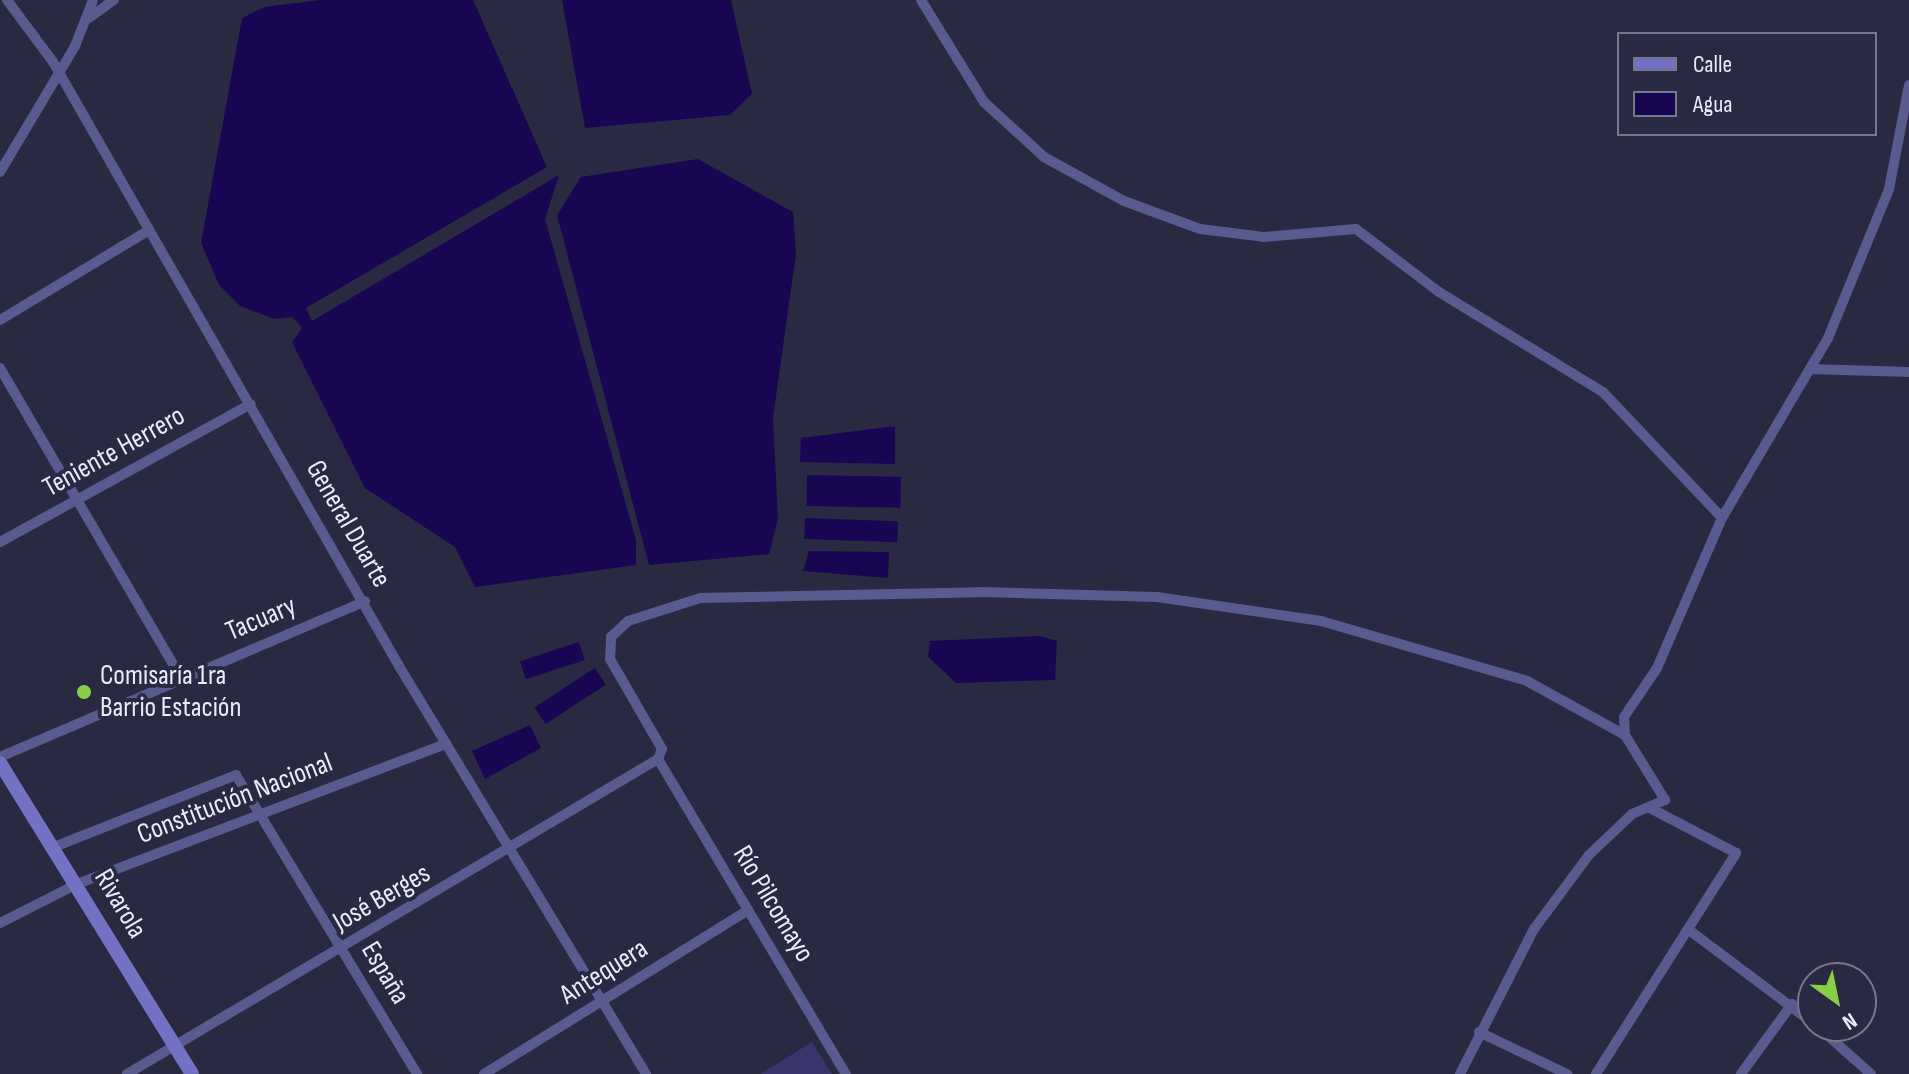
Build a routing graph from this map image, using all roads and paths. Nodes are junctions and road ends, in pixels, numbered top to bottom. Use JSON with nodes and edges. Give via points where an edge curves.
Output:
{"nodes":[{"id":1,"x":7,"y":0,"type":"edge"},
{"id":2,"x":93,"y":0,"type":"edge"},
{"id":3,"x":114,"y":0,"type":"edge"},
{"id":4,"x":921,"y":0,"type":"edge"},
{"id":5,"x":88,"y":19,"type":"junction"},
{"id":6,"x":56,"y":75,"type":"junction"},
{"id":7,"x":1909,"y":85,"type":"edge"},
{"id":8,"x":0,"y":172,"type":"edge"},
{"id":9,"x":149,"y":230,"type":"junction"},
{"id":10,"x":0,"y":320,"type":"edge"},
{"id":11,"x":0,"y":368,"type":"edge"},
{"id":12,"x":1810,"y":369,"type":"junction"},
{"id":13,"x":1909,"y":372,"type":"edge"},
{"id":14,"x":251,"y":404,"type":"junction"},
{"id":15,"x":77,"y":499,"type":"junction"},
{"id":16,"x":1722,"y":518,"type":"junction"},
{"id":17,"x":0,"y":542,"type":"edge"},
{"id":18,"x":365,"y":601,"type":"junction"},
{"id":19,"x":182,"y":679,"type":"junction"},
{"id":20,"x":1625,"y":735,"type":"junction"},
{"id":21,"x":446,"y":744,"type":"junction"},
{"id":22,"x":658,"y":759,"type":"junction"},
{"id":23,"x":0,"y":760,"type":"edge"},
{"id":24,"x":1652,"y":809,"type":"junction"},
{"id":25,"x":262,"y":815,"type":"junction"},
{"id":26,"x":54,"y":847,"type":"junction"},
{"id":27,"x":510,"y":850,"type":"junction"},
{"id":28,"x":77,"y":884,"type":"junction"},
{"id":29,"x":748,"y":910,"type":"junction"},
{"id":30,"x":0,"y":923,"type":"edge"},
{"id":31,"x":1689,"y":930,"type":"junction"},
{"id":32,"x":342,"y":949,"type":"junction"},
{"id":33,"x":602,"y":1002,"type":"junction"},
{"id":34,"x":1792,"y":1004,"type":"junction"},
{"id":35,"x":1797,"y":1008,"type":"edge"},
{"id":36,"x":1479,"y":1032,"type":"junction"},
{"id":37,"x":1835,"y":1042,"type":"edge"},
{"id":38,"x":175,"y":1044,"type":"junction"},
{"id":39,"x":127,"y":1074,"type":"edge"},
{"id":40,"x":192,"y":1074,"type":"edge"},
{"id":41,"x":417,"y":1074,"type":"edge"},
{"id":42,"x":484,"y":1074,"type":"edge"},
{"id":43,"x":646,"y":1074,"type":"edge"},
{"id":44,"x":846,"y":1074,"type":"edge"},
{"id":45,"x":1460,"y":1074,"type":"edge"},
{"id":46,"x":1567,"y":1074,"type":"edge"},
{"id":47,"x":1596,"y":1074,"type":"edge"},
{"id":48,"x":1741,"y":1074,"type":"edge"},
{"id":49,"x":1871,"y":1074,"type":"edge"}],
"edges":[{"from":1,"to":6,"type":"street","name":"General Duarte"},
{"from":2,"to":5,"type":"street"},
{"from":3,"to":5,"type":"street"},
{"from":4,"to":16,"type":"street","via":[[984,102],[1044,157],[1124,201],[1200,229],[1264,237],[1356,229],[1439,292],[1603,392]]},
{"from":5,"to":6,"type":"street"},
{"from":6,"to":8,"type":"street"},
{"from":6,"to":9,"type":"street","name":"General Duarte"},
{"from":7,"to":12,"type":"street","via":[[1884,202]]},
{"from":9,"to":10,"type":"street"},
{"from":9,"to":14,"type":"street","name":"General Duarte"},
{"from":11,"to":15,"type":"street"},
{"from":12,"to":13,"type":"street"},
{"from":12,"to":16,"type":"street"},
{"from":14,"to":15,"type":"street","name":"Teniente Herrero"},
{"from":14,"to":18,"type":"street","name":"General Duarte"},
{"from":15,"to":17,"type":"street","name":"Teniente Herrero"},
{"from":15,"to":19,"type":"street"},
{"from":16,"to":20,"type":"street","via":[[1657,668],[1624,717]]},
{"from":18,"to":19,"type":"street","name":"Tacuary"},
{"from":18,"to":21,"type":"street","name":"General Duarte"},
{"from":19,"to":23,"type":"street","name":"Tacuary"},
{"from":20,"to":22,"type":"street","name":"Río Pilcomayo","via":[[1527,681],[1321,621],[1157,597],[732,597],[700,598],[628,621],[611,637],[610,659],[662,749]]},
{"from":20,"to":24,"type":"street","via":[[1662,787],[1665,800]]},
{"from":21,"to":25,"type":"street","name":"Constitución Nacional"},
{"from":21,"to":27,"type":"street","name":"General Duarte"},
{"from":22,"to":27,"type":"street","name":"José Berges"},
{"from":22,"to":29,"type":"street","name":"Río Pilcomayo"},
{"from":23,"to":26,"type":"street","name":"Rivarola"},
{"from":24,"to":31,"type":"street","via":[[1736,853]]},
{"from":24,"to":36,"type":"street","via":[[1632,814],[1589,855],[1534,929]]},
{"from":25,"to":26,"type":"street","name":"España","via":[[236,775]]},
{"from":25,"to":28,"type":"street","name":"Constitución Nacional"},
{"from":25,"to":32,"type":"street","name":"España"},
{"from":26,"to":28,"type":"street","name":"Rivarola"},
{"from":27,"to":32,"type":"street","name":"José Berges"},
{"from":27,"to":33,"type":"street","name":"General Duarte"},
{"from":28,"to":30,"type":"street","name":"Constitución Nacional"},
{"from":28,"to":38,"type":"street","name":"Rivarola"},
{"from":29,"to":33,"type":"street","name":"Antequera"},
{"from":29,"to":44,"type":"street","name":"Río Pilcomayo"},
{"from":31,"to":34,"type":"street"},
{"from":31,"to":47,"type":"street"},
{"from":32,"to":38,"type":"street","name":"José Berges"},
{"from":32,"to":41,"type":"street","name":"España"},
{"from":33,"to":42,"type":"street","name":"Antequera"},
{"from":33,"to":43,"type":"street","name":"General Duarte"},
{"from":34,"to":35,"type":"street"},
{"from":34,"to":48,"type":"street"},
{"from":36,"to":45,"type":"street"},
{"from":36,"to":46,"type":"street"},
{"from":37,"to":49,"type":"street"},
{"from":38,"to":39,"type":"street","name":"José Berges"},
{"from":38,"to":40,"type":"street","name":"Rivarola"}]}
